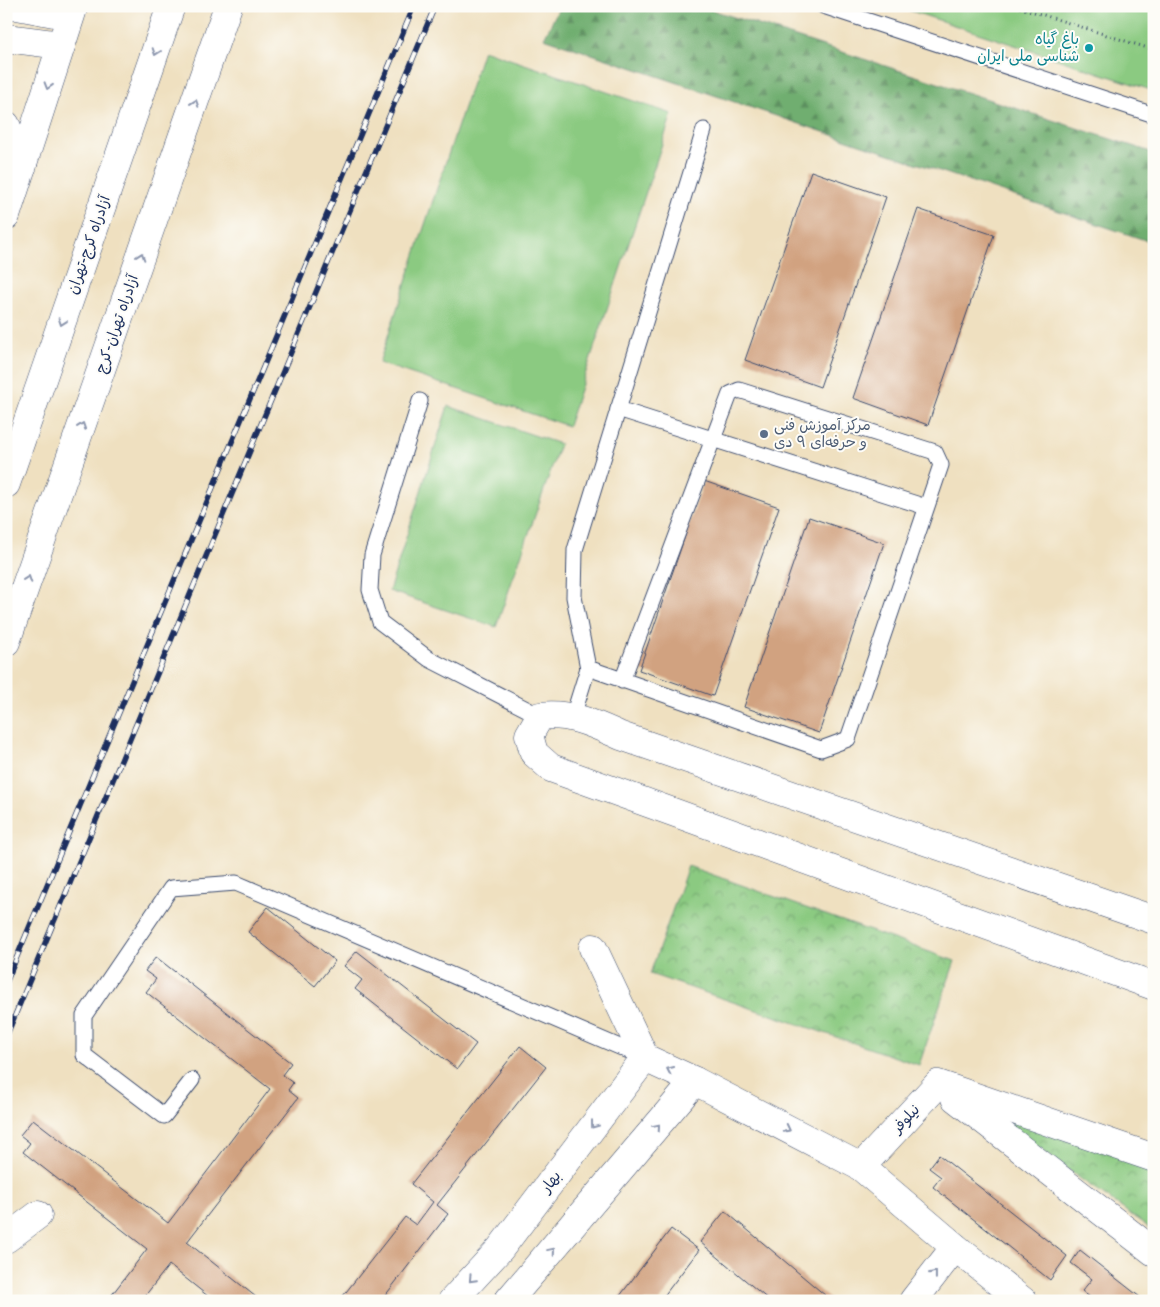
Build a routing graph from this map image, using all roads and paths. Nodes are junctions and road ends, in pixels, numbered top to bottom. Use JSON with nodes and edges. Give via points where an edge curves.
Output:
{"nodes":[{"id":1,"x":17,"y":6,"type":"edge"},
{"id":2,"x":172,"y":6,"type":"edge"},
{"id":3,"x":228,"y":6,"type":"edge"},
{"id":4,"x":823,"y":6,"type":"edge"},
{"id":5,"x":1015,"y":6,"type":"edge"},
{"id":6,"x":72,"y":11,"type":"edge"},
{"id":7,"x":6,"y":38,"type":"edge"},
{"id":8,"x":61,"y":46,"type":"junction"},
{"id":9,"x":1154,"y":50,"type":"edge"},
{"id":10,"x":1154,"y":115,"type":"edge"},
{"id":11,"x":6,"y":125,"type":"edge"},
{"id":12,"x":704,"y":130,"type":"dead end"},
{"id":13,"x":23,"y":165,"type":"junction"},
{"id":14,"x":6,"y":216,"type":"edge"},
{"id":15,"x":420,"y":401,"type":"dead end"},
{"id":16,"x":618,"y":409,"type":"junction"},
{"id":17,"x":713,"y":441,"type":"junction"},
{"id":18,"x":6,"y":484,"type":"edge"},
{"id":19,"x":926,"y":507,"type":"junction"},
{"id":20,"x":6,"y":642,"type":"edge"},
{"id":21,"x":588,"y":668,"type":"junction"},
{"id":22,"x":622,"y":681,"type":"junction"},
{"id":23,"x":540,"y":716,"type":"junction"},
{"id":24,"x":573,"y":716,"type":"junction"},
{"id":25,"x":1154,"y":920,"type":"edge"},
{"id":26,"x":593,"y":948,"type":"dead end"},
{"id":27,"x":1154,"y":986,"type":"edge"},
{"id":28,"x":645,"y":1058,"type":"junction"},
{"id":29,"x":192,"y":1080,"type":"dead end"},
{"id":30,"x":695,"y":1081,"type":"junction"},
{"id":31,"x":938,"y":1084,"type":"junction"},
{"id":32,"x":1154,"y":1158,"type":"edge"},
{"id":33,"x":861,"y":1168,"type":"junction"},
{"id":34,"x":38,"y":1215,"type":"dead end"},
{"id":35,"x":6,"y":1239,"type":"edge"},
{"id":36,"x":955,"y":1247,"type":"junction"},
{"id":37,"x":500,"y":1249,"type":"junction"},
{"id":38,"x":1154,"y":1252,"type":"edge"},
{"id":39,"x":532,"y":1274,"type":"junction"},
{"id":40,"x":452,"y":1301,"type":"edge"},
{"id":41,"x":508,"y":1301,"type":"edge"},
{"id":42,"x":913,"y":1301,"type":"edge"},
{"id":43,"x":1023,"y":1301,"type":"edge"}],
"edges":[{"from":1,"to":6,"type":"main road"},
{"from":2,"to":18,"type":"main road","name":"آزادراه کرج-تهران","one_way":true},
{"from":20,"to":3,"type":"main road","name":"آزادراه تهران-کرج","one_way":true},
{"from":4,"to":10,"type":"lane"},
{"from":5,"to":9,"type":"path"},
{"from":6,"to":8,"type":"main road"},
{"from":7,"to":8,"type":"main road"},
{"from":8,"to":13,"type":"main road","one_way":true},
{"from":11,"to":13,"type":"main road"},
{"from":12,"to":16,"type":"lane"},
{"from":13,"to":14,"type":"main road"},
{"from":15,"to":23,"type":"lane","via":[[372,555],[370,590],[380,622],[429,659]]},
{"from":16,"to":17,"type":"lane"},
{"from":16,"to":21,"type":"lane","via":[[575,550],[574,597]]},
{"from":17,"to":19,"type":"lane"},
{"from":17,"to":19,"type":"lane","via":[[730,394],[739,390],[935,452],[941,465]]},
{"from":17,"to":22,"type":"lane"},
{"from":19,"to":22,"type":"lane","via":[[848,739],[821,750]]},
{"from":21,"to":22,"type":"lane"},
{"from":21,"to":24,"type":"lane"},
{"from":23,"to":24,"type":"main road"},
{"from":23,"to":27,"type":"main road","via":[[529,735],[534,753],[551,768]]},
{"from":24,"to":25,"type":"main road","via":[[621,736]]},
{"from":26,"to":28,"type":"main road"},
{"from":28,"to":29,"type":"lane","via":[[236,882],[171,888],[84,1016],[84,1055],[164,1116]]},
{"from":30,"to":28,"type":"main road","one_way":true},
{"from":28,"to":37,"type":"main road","name":"بهار","one_way":true},
{"from":30,"to":33,"type":"main road","one_way":true},
{"from":39,"to":30,"type":"main road","one_way":true},
{"from":31,"to":32,"type":"main road"},
{"from":31,"to":33,"type":"main road","name":"نیلوفر"},
{"from":31,"to":38,"type":"main road"},
{"from":33,"to":36,"type":"main road"},
{"from":34,"to":35,"type":"main road"},
{"from":42,"to":36,"type":"main road","one_way":true},
{"from":36,"to":43,"type":"main road"},
{"from":37,"to":39,"type":"main road","via":[[496,1265],[499,1275],[507,1281]]},
{"from":37,"to":40,"type":"main road","name":"بهار","one_way":true},
{"from":39,"to":41,"type":"main road"}]}
